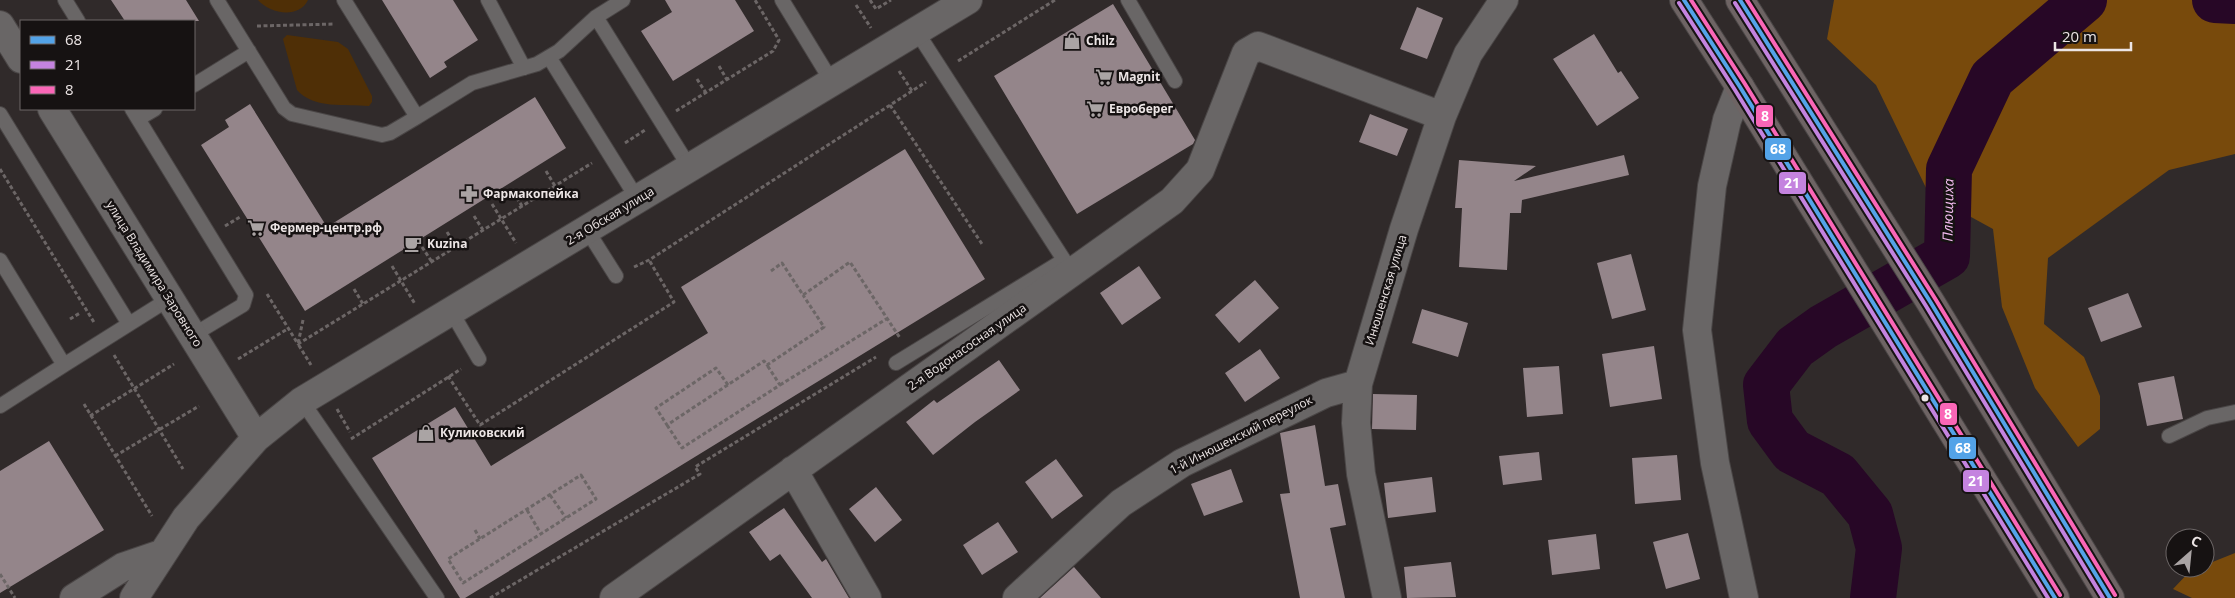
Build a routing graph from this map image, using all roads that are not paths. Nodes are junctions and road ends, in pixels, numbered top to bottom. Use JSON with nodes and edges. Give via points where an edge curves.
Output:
{"nodes":[{"id":1,"x":66,"y":0,"type":"edge"},
{"id":2,"x":217,"y":0,"type":"edge"},
{"id":3,"x":344,"y":0,"type":"edge"},
{"id":4,"x":488,"y":0,"type":"edge"},
{"id":5,"x":623,"y":0,"type":"edge"},
{"id":6,"x":782,"y":0,"type":"edge"},
{"id":7,"x":968,"y":0,"type":"edge"},
{"id":8,"x":1128,"y":0,"type":"edge"},
{"id":9,"x":1504,"y":0,"type":"edge"},
{"id":10,"x":1684,"y":0,"type":"edge"},
{"id":11,"x":1740,"y":0,"type":"edge"},
{"id":12,"x":596,"y":17,"type":"junction"},
{"id":13,"x":77,"y":20,"type":"edge"},
{"id":14,"x":0,"y":25,"type":"edge"},
{"id":15,"x":917,"y":32,"type":"junction"},
{"id":16,"x":249,"y":51,"type":"junction"},
{"id":17,"x":20,"y":57,"type":"edge"},
{"id":18,"x":549,"y":57,"type":"junction"},
{"id":19,"x":524,"y":68,"type":"junction"},
{"id":20,"x":1174,"y":81,"type":"dead end"},
{"id":21,"x":832,"y":82,"type":"junction"},
{"id":22,"x":195,"y":84,"type":"edge"},
{"id":23,"x":1740,"y":87,"type":"junction"},
{"id":24,"x":53,"y":110,"type":"edge"},
{"id":25,"x":151,"y":110,"type":"edge"},
{"id":26,"x":0,"y":114,"type":"edge"},
{"id":27,"x":135,"y":114,"type":"edge"},
{"id":28,"x":1442,"y":116,"type":"junction"},
{"id":29,"x":417,"y":117,"type":"junction"},
{"id":30,"x":690,"y":168,"type":"junction"},
{"id":31,"x":638,"y":200,"type":"junction"},
{"id":32,"x":587,"y":230,"type":"junction"},
{"id":33,"x":0,"y":260,"type":"edge"},
{"id":34,"x":616,"y":276,"type":"road end"},
{"id":35,"x":169,"y":299,"type":"junction"},
{"id":36,"x":451,"y":311,"type":"junction"},
{"id":37,"x":129,"y":324,"type":"junction"},
{"id":38,"x":192,"y":335,"type":"junction"},
{"id":39,"x":480,"y":359,"type":"road end"},
{"id":40,"x":896,"y":363,"type":"dead end"},
{"id":41,"x":64,"y":365,"type":"junction"},
{"id":42,"x":1358,"y":384,"type":"junction"},
{"id":43,"x":313,"y":394,"type":"junction"},
{"id":44,"x":0,"y":406,"type":"edge"},
{"id":45,"x":2235,"y":412,"type":"edge"},
{"id":46,"x":2169,"y":436,"type":"dead end"},
{"id":47,"x":256,"y":438,"type":"junction"},
{"id":48,"x":793,"y":470,"type":"junction"},
{"id":49,"x":161,"y":554,"type":"junction"},
{"id":50,"x":74,"y":598,"type":"edge"},
{"id":51,"x":134,"y":598,"type":"edge"},
{"id":52,"x":437,"y":598,"type":"edge"},
{"id":53,"x":614,"y":598,"type":"edge"},
{"id":54,"x":867,"y":598,"type":"edge"},
{"id":55,"x":1017,"y":598,"type":"edge"},
{"id":56,"x":1388,"y":598,"type":"edge"},
{"id":57,"x":1744,"y":598,"type":"edge"},
{"id":58,"x":2055,"y":598,"type":"edge"},
{"id":59,"x":2110,"y":598,"type":"edge"}],
"edges":[{"from":1,"to":13,"type":"lane"},
{"from":2,"to":16,"type":"lane"},
{"from":3,"to":29,"type":"lane"},
{"from":4,"to":19,"type":"lane"},
{"from":5,"to":12,"type":"lane"},
{"from":6,"to":21,"type":"lane"},
{"from":7,"to":15,"type":"street","name":"2-я Обская улица"},
{"from":8,"to":20,"type":"lane"},
{"from":9,"to":28,"type":"street","name":"Инюшенская улица","via":[[1468,54]]},
{"from":10,"to":23,"type":"highway"},
{"from":11,"to":59,"type":"highway"},
{"from":12,"to":18,"type":"lane"},
{"from":12,"to":30,"type":"lane"},
{"from":14,"to":17,"type":"street"},
{"from":15,"to":21,"type":"street","name":"2-я Обская улица"},
{"from":15,"to":40,"type":"lane","via":[[1064,260]]},
{"from":16,"to":22,"type":"lane"},
{"from":16,"to":29,"type":"lane","via":[[284,108],[292,114],[382,135]]},
{"from":18,"to":19,"type":"lane"},
{"from":18,"to":31,"type":"lane"},
{"from":19,"to":29,"type":"lane","via":[[472,83]]},
{"from":21,"to":30,"type":"street","name":"2-я Обская улица"},
{"from":23,"to":57,"type":"street","via":[[1727,120],[1712,186],[1697,330],[1715,463]]},
{"from":23,"to":58,"type":"highway"},
{"from":24,"to":35,"type":"street","name":"улица Владимира Заровного"},
{"from":25,"to":27,"type":"lane"},
{"from":26,"to":37,"type":"lane"},
{"from":27,"to":38,"type":"lane","via":[[246,295],[243,305]]},
{"from":28,"to":42,"type":"street","name":"Инюшенская улица"},
{"from":28,"to":48,"type":"street","name":"2-я Водонасосная улица","via":[[1258,46],[1246,54],[1200,170],[1172,201]]},
{"from":30,"to":31,"type":"street","name":"2-я Обская улица"},
{"from":31,"to":32,"type":"street","name":"2-я Обская улица"},
{"from":32,"to":34,"type":"lane"},
{"from":32,"to":36,"type":"street","name":"2-я Обская улица"},
{"from":33,"to":41,"type":"lane"},
{"from":35,"to":37,"type":"lane"},
{"from":35,"to":38,"type":"street","name":"улица Владимира Заровного"},
{"from":36,"to":39,"type":"lane"},
{"from":36,"to":43,"type":"street","name":"2-я Обская улица"},
{"from":37,"to":41,"type":"lane"},
{"from":38,"to":47,"type":"street","name":"улица Владимира Заровного"},
{"from":41,"to":44,"type":"lane"},
{"from":42,"to":55,"type":"street","name":"1-й Инюшенский переулок","via":[[1326,393],[1182,463],[1121,503]]},
{"from":42,"to":56,"type":"street","name":"Инюшенская улица","via":[[1356,422],[1361,474]]},
{"from":43,"to":47,"type":"street","name":"2-я Обская улица"},
{"from":43,"to":52,"type":"lane","via":[[336,449]]},
{"from":45,"to":46,"type":"lane","via":[[2207,418]]},
{"from":47,"to":49,"type":"street","name":"2-я Обская улица","via":[[186,518]]},
{"from":48,"to":53,"type":"street","name":"2-я Водонасосная улица"},
{"from":48,"to":54,"type":"street"},
{"from":49,"to":50,"type":"street","via":[[123,567]]},
{"from":49,"to":51,"type":"street","name":"2-я Обская улица"}]}
